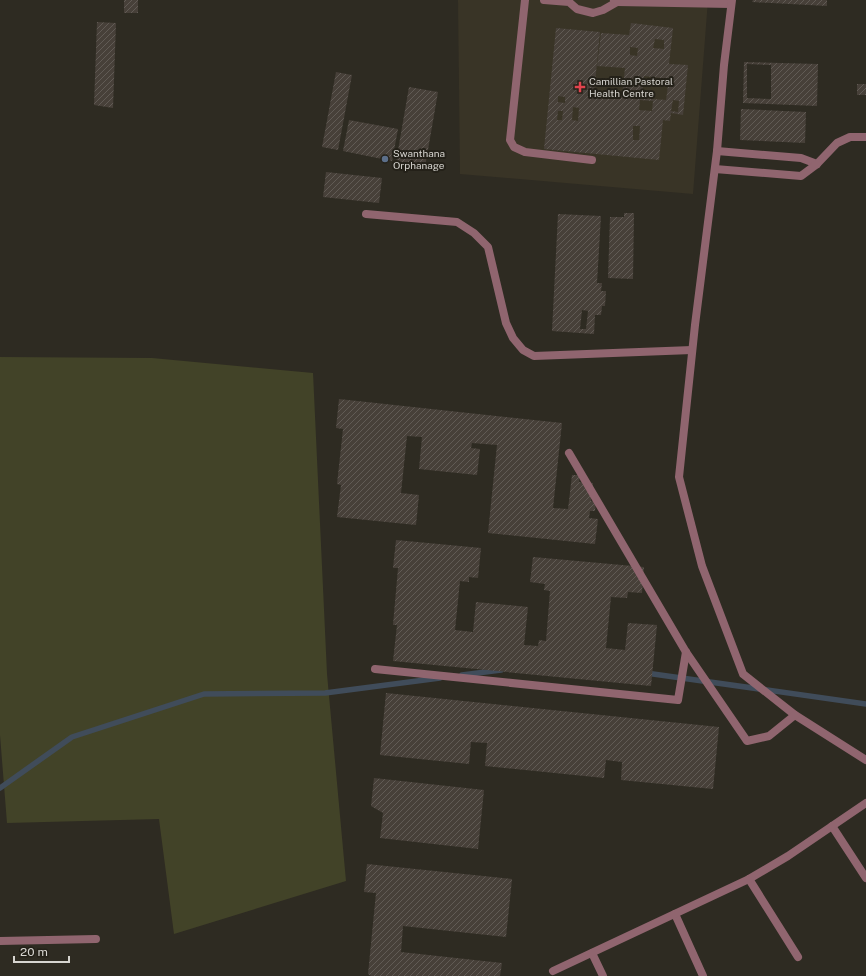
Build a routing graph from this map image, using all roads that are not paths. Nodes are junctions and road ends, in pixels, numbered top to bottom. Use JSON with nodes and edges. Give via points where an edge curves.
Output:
{"nodes":[{"id":1,"x":525,"y":0,"type":"edge"},
{"id":2,"x":544,"y":0,"type":"edge"},
{"id":3,"x":572,"y":1,"type":"edge"},
{"id":4,"x":616,"y":1,"type":"edge"},
{"id":5,"x":731,"y":2,"type":"edge"},
{"id":6,"x":866,"y":137,"type":"edge"},
{"id":7,"x":717,"y":151,"type":"junction"},
{"id":8,"x":592,"y":160,"type":"dead end"},
{"id":9,"x":817,"y":164,"type":"junction"},
{"id":10,"x":715,"y":169,"type":"junction"},
{"id":11,"x":366,"y":214,"type":"dead end"},
{"id":12,"x":692,"y":350,"type":"junction"},
{"id":13,"x":568,"y":453,"type":"dead end"},
{"id":14,"x":686,"y":652,"type":"junction"},
{"id":15,"x":375,"y":669,"type":"dead end"},
{"id":16,"x":795,"y":715,"type":"junction"},
{"id":17,"x":866,"y":760,"type":"edge"},
{"id":18,"x":866,"y":803,"type":"edge"},
{"id":19,"x":832,"y":826,"type":"junction"},
{"id":20,"x":866,"y":878,"type":"edge"},
{"id":21,"x":749,"y":879,"type":"junction"},
{"id":22,"x":675,"y":914,"type":"junction"},
{"id":23,"x":96,"y":939,"type":"dead end"},
{"id":24,"x":0,"y":941,"type":"edge"},
{"id":25,"x":592,"y":953,"type":"junction"},
{"id":26,"x":798,"y":957,"type":"dead end"},
{"id":27,"x":554,"y":971,"type":"dead end"},
{"id":28,"x":602,"y":976,"type":"edge"},
{"id":29,"x":704,"y":976,"type":"edge"}],
"edges":[{"from":1,"to":8,"type":"street","via":[[510,140],[514,147],[525,152]]},
{"from":2,"to":3,"type":"street"},
{"from":3,"to":4,"type":"street","via":[[577,9],[593,13]]},
{"from":4,"to":5,"type":"street"},
{"from":5,"to":7,"type":"street"},
{"from":6,"to":9,"type":"street","via":[[850,138],[837,143]]},
{"from":7,"to":9,"type":"street","via":[[801,158]]},
{"from":7,"to":10,"type":"street"},
{"from":9,"to":10,"type":"street","via":[[801,176]]},
{"from":10,"to":12,"type":"street"},
{"from":11,"to":12,"type":"street","via":[[457,222],[474,233],[488,247],[506,323],[513,338],[523,350],[534,356]]},
{"from":12,"to":16,"type":"street","via":[[679,477],[702,566],[744,674]]},
{"from":13,"to":14,"type":"street"},
{"from":14,"to":15,"type":"street","via":[[678,700]]},
{"from":14,"to":16,"type":"street","via":[[748,741],[769,736]]},
{"from":16,"to":17,"type":"street"},
{"from":18,"to":19,"type":"street"},
{"from":19,"to":20,"type":"street"},
{"from":19,"to":21,"type":"street"},
{"from":21,"to":22,"type":"street"},
{"from":21,"to":26,"type":"street"},
{"from":22,"to":25,"type":"street"},
{"from":22,"to":29,"type":"street"},
{"from":23,"to":24,"type":"street"},
{"from":25,"to":27,"type":"street"},
{"from":25,"to":28,"type":"street"}]}
